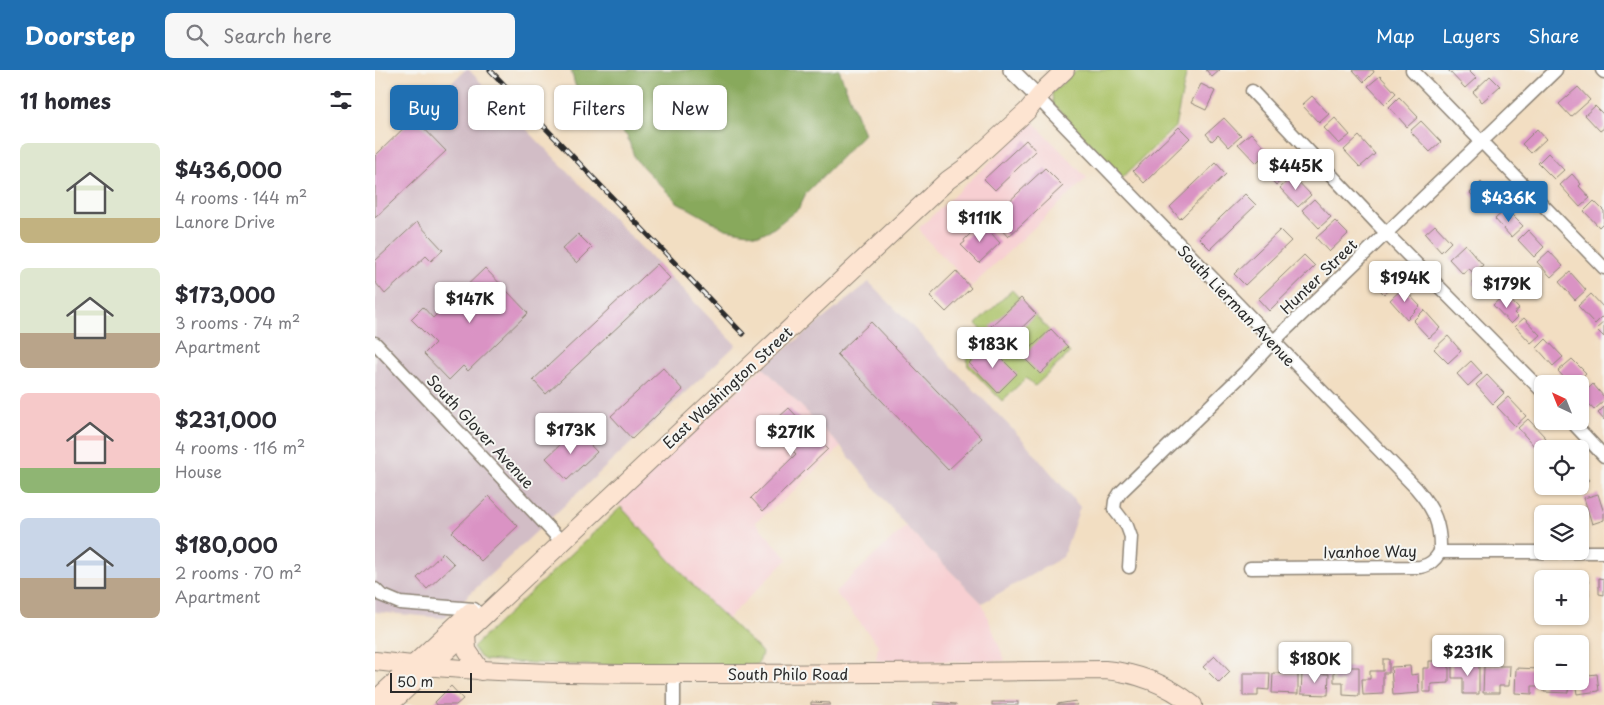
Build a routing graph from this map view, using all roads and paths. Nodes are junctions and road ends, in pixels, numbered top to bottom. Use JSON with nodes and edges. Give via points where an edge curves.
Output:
{"nodes":[{"id":1,"x":1011,"y":70,"type":"edge"},
{"id":2,"x":1050,"y":70,"type":"edge"},
{"id":3,"x":1065,"y":70,"type":"edge"},
{"id":4,"x":1413,"y":70,"type":"edge"},
{"id":5,"x":1556,"y":70,"type":"edge"},
{"id":6,"x":1252,"y":91,"type":"dead end"},
{"id":7,"x":1035,"y":94,"type":"junction"},
{"id":8,"x":1481,"y":142,"type":"junction"},
{"id":9,"x":1386,"y":233,"type":"junction"},
{"id":10,"x":1604,"y":268,"type":"edge"},
{"id":11,"x":1273,"y":342,"type":"junction"},
{"id":12,"x":375,"y":344,"type":"edge"},
{"id":13,"x":1534,"y":383,"type":"edge"},
{"id":14,"x":1579,"y":430,"type":"edge"},
{"id":15,"x":1604,"y":456,"type":"edge"},
{"id":16,"x":559,"y":539,"type":"junction"},
{"id":17,"x":1440,"y":552,"type":"junction"},
{"id":18,"x":1604,"y":552,"type":"edge"},
{"id":19,"x":1129,"y":567,"type":"dead end"},
{"id":20,"x":1250,"y":568,"type":"dead end"},
{"id":21,"x":375,"y":589,"type":"edge"},
{"id":22,"x":478,"y":613,"type":"junction"},
{"id":23,"x":466,"y":632,"type":"junction"},
{"id":24,"x":375,"y":661,"type":"edge"},
{"id":25,"x":421,"y":666,"type":"junction"},
{"id":26,"x":481,"y":671,"type":"junction"},
{"id":27,"x":674,"y":674,"type":"junction"},
{"id":28,"x":378,"y":705,"type":"edge"},
{"id":29,"x":389,"y":705,"type":"edge"},
{"id":30,"x":674,"y":705,"type":"edge"},
{"id":31,"x":1193,"y":705,"type":"edge"}],
"edges":[{"from":1,"to":7,"type":"street","name":"South Lierman Avenue"},
{"from":2,"to":7,"type":"main road","name":"East Washington Street"},
{"from":3,"to":7,"type":"main road","name":"East Washington Street"},
{"from":4,"to":8,"type":"street"},
{"from":5,"to":8,"type":"street","name":"Hunter Street"},
{"from":6,"to":9,"type":"street"},
{"from":7,"to":11,"type":"street","name":"South Lierman Avenue"},
{"from":7,"to":16,"type":"main road","name":"East Washington Street","via":[[671,430]]},
{"from":8,"to":9,"type":"street","name":"Hunter Street"},
{"from":8,"to":10,"type":"street"},
{"from":9,"to":11,"type":"street","name":"Hunter Street"},
{"from":9,"to":13,"type":"street"},
{"from":11,"to":17,"type":"street","name":"South Lierman Avenue","via":[[1426,500],[1438,524]]},
{"from":11,"to":19,"type":"street","name":"Hunter Street","via":[[1119,493],[1114,509],[1131,537]]},
{"from":12,"to":16,"type":"street","name":"South Glover Avenue"},
{"from":14,"to":15,"type":"street"},
{"from":16,"to":22,"type":"main road","name":"East Washington Street","via":[[538,550]]},
{"from":17,"to":18,"type":"street"},
{"from":17,"to":20,"type":"street","name":"Ivanhoe Way","via":[[1434,560],[1420,567]]},
{"from":21,"to":22,"type":"street","via":[[400,604]]},
{"from":22,"to":23,"type":"main road","name":"East Washington Street"},
{"from":22,"to":25,"type":"main road","name":"East Washington Street"},
{"from":23,"to":25,"type":"main road","name":"East Washington Street"},
{"from":23,"to":26,"type":"main road","via":[[467,650]]},
{"from":24,"to":25,"type":"main road","name":"South Philo Road"},
{"from":25,"to":26,"type":"main road","name":"South Philo Road"},
{"from":25,"to":28,"type":"main road","name":"East Washington Street","via":[[381,696]]},
{"from":25,"to":29,"type":"main road","name":"East Washington Street"},
{"from":26,"to":27,"type":"main road","name":"South Philo Road"},
{"from":27,"to":30,"type":"street"},
{"from":27,"to":31,"type":"main road","name":"South Philo Road","via":[[1105,670],[1142,676],[1162,684]]}]}
